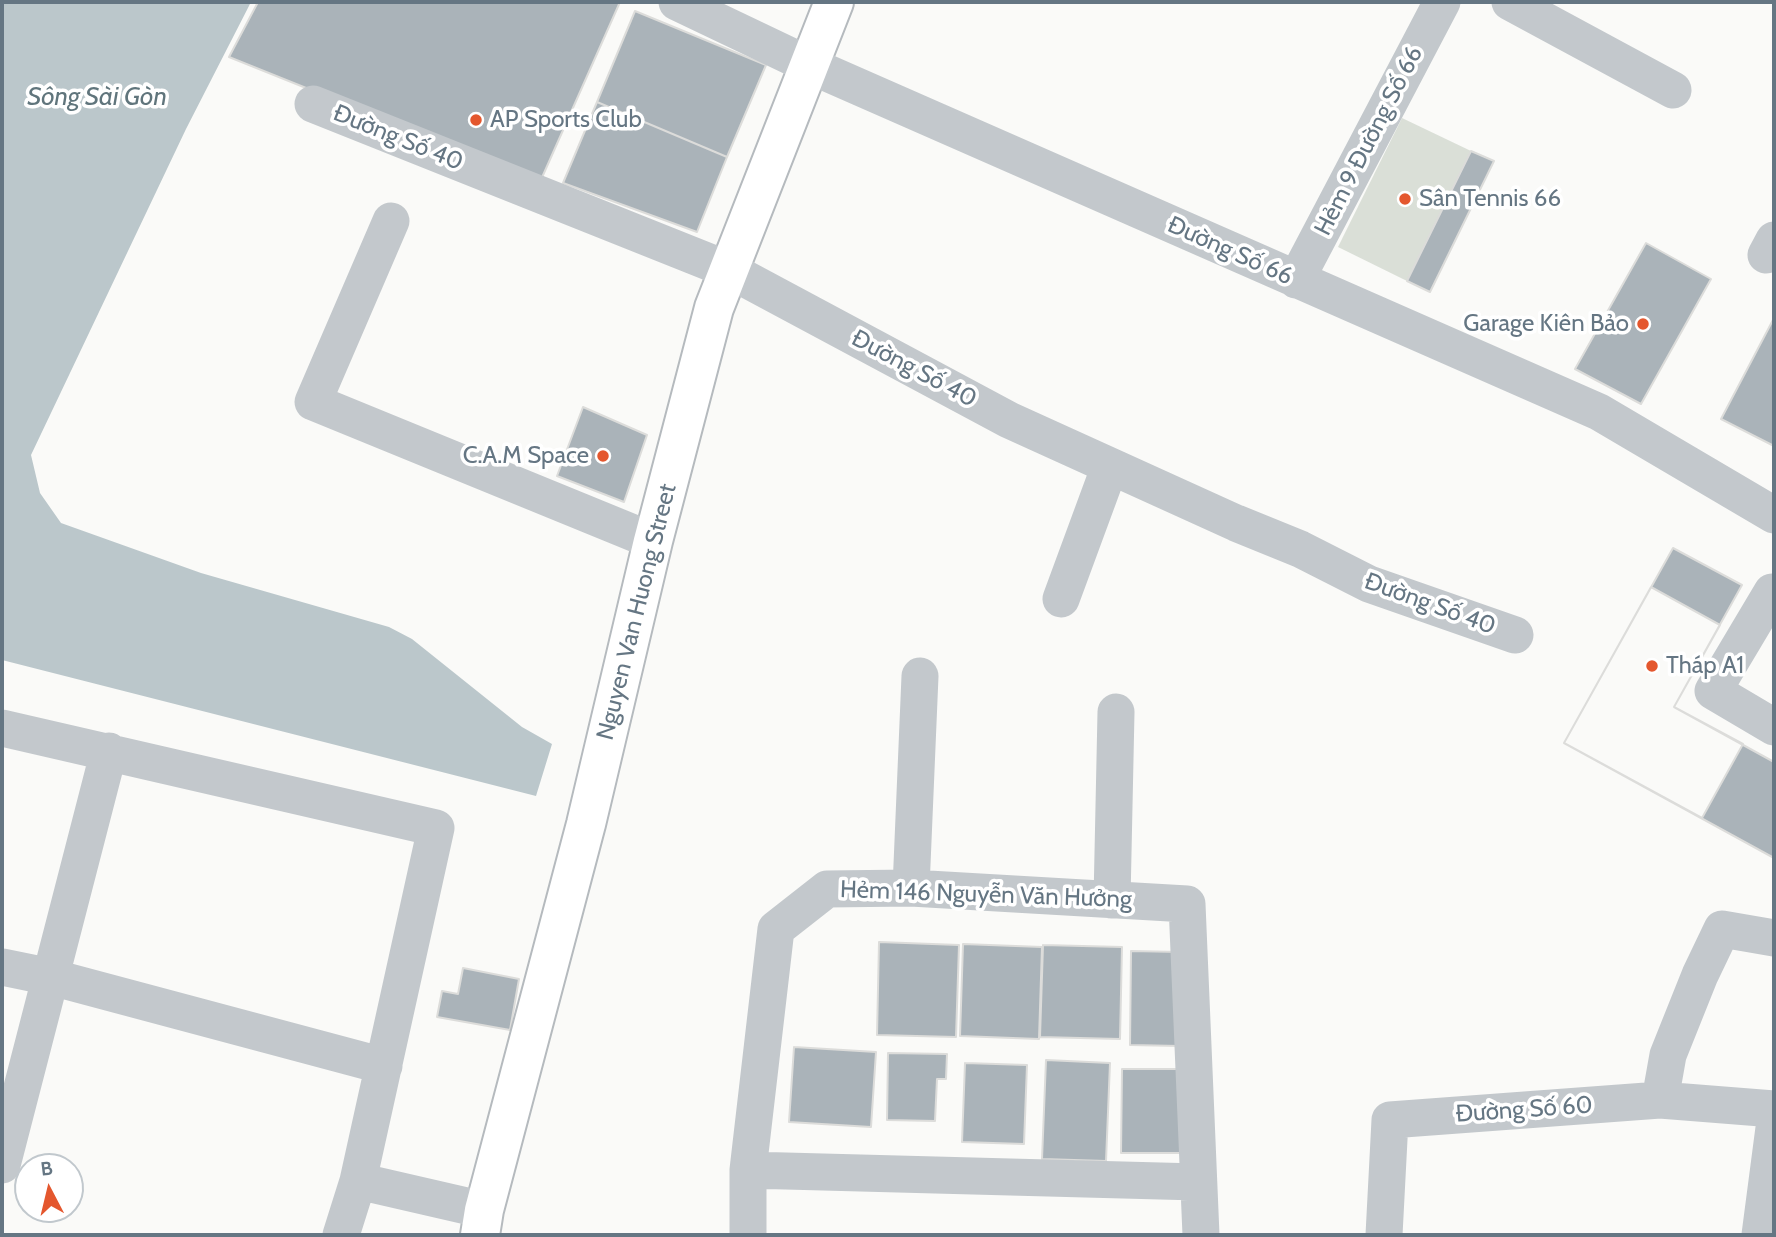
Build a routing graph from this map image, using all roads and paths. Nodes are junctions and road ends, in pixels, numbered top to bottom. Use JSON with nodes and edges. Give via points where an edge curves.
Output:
{"nodes":[{"id":1,"x":677,"y":2,"type":"edge"},
{"id":2,"x":834,"y":2,"type":"edge"},
{"id":3,"x":1442,"y":2,"type":"edge"},
{"id":4,"x":1510,"y":2,"type":"edge"},
{"id":5,"x":809,"y":65,"type":"junction"},
{"id":6,"x":1673,"y":90,"type":"dead end"},
{"id":7,"x":313,"y":104,"type":"dead end"},
{"id":8,"x":391,"y":221,"type":"dead end"},
{"id":9,"x":729,"y":270,"type":"junction"},
{"id":10,"x":1296,"y":280,"type":"junction"},
{"id":11,"x":1110,"y":466,"type":"junction"},
{"id":12,"x":1774,"y":515,"type":"edge"},
{"id":13,"x":653,"y":541,"type":"junction"},
{"id":14,"x":1774,"y":593,"type":"edge"},
{"id":15,"x":1061,"y":599,"type":"dead end"},
{"id":16,"x":1515,"y":635,"type":"dead end"},
{"id":17,"x":920,"y":676,"type":"dead end"},
{"id":18,"x":1116,"y":712,"type":"dead end"},
{"id":19,"x":1774,"y":727,"type":"edge"},
{"id":20,"x":2,"y":728,"type":"edge"},
{"id":21,"x":109,"y":751,"type":"junction"},
{"id":22,"x":911,"y":888,"type":"junction"},
{"id":23,"x":1112,"y":900,"type":"junction"},
{"id":24,"x":1774,"y":938,"type":"edge"},
{"id":25,"x":2,"y":967,"type":"edge"},
{"id":26,"x":51,"y":977,"type":"junction"},
{"id":27,"x":384,"y":1066,"type":"junction"},
{"id":28,"x":1660,"y":1100,"type":"junction"},
{"id":29,"x":1774,"y":1109,"type":"edge"},
{"id":30,"x":1774,"y":1128,"type":"edge"},
{"id":31,"x":2,"y":1165,"type":"edge"},
{"id":32,"x":748,"y":1170,"type":"junction"},
{"id":33,"x":358,"y":1181,"type":"junction"},
{"id":34,"x":1198,"y":1182,"type":"junction"},
{"id":35,"x":482,"y":1223,"type":"edge"},
{"id":36,"x":341,"y":1235,"type":"edge"},
{"id":37,"x":748,"y":1235,"type":"edge"},
{"id":38,"x":1200,"y":1235,"type":"edge"},
{"id":39,"x":1384,"y":1235,"type":"edge"},
{"id":40,"x":1760,"y":1235,"type":"edge"}],
"edges":[{"from":1,"to":5,"type":"street","name":"Đường Số 66"},
{"from":2,"to":5,"type":"main road","name":"Nguyen Van Huong Street"},
{"from":3,"to":10,"type":"street","name":"Hẻm 9 Đường Số 66"},
{"from":4,"to":6,"type":"street"},
{"from":5,"to":9,"type":"main road","name":"Nguyen Van Huong Street"},
{"from":5,"to":10,"type":"street","name":"Đường Số 66"},
{"from":7,"to":9,"type":"street","name":"Đường Số 40"},
{"from":8,"to":13,"type":"street","via":[[313,402]]},
{"from":9,"to":11,"type":"street","name":"Đường Số 40","via":[[1009,420]]},
{"from":9,"to":13,"type":"main road","name":"Nguyen Van Huong Street","via":[[714,308]]},
{"from":10,"to":12,"type":"street","name":"Đường Số 66","via":[[1599,412]]},
{"from":11,"to":15,"type":"street"},
{"from":11,"to":16,"type":"street","name":"Đường Số 40","via":[[1369,584]]},
{"from":13,"to":35,"type":"main road","name":"Nguyen Van Huong Street","via":[[586,824]]},
{"from":14,"to":19,"type":"street","via":[[1713,691]]},
{"from":17,"to":22,"type":"street"},
{"from":18,"to":23,"type":"street"},
{"from":20,"to":21,"type":"street"},
{"from":21,"to":26,"type":"street"},
{"from":21,"to":27,"type":"street","via":[[436,828]]},
{"from":22,"to":23,"type":"street","name":"Hẻm 146 Nguyễn Văn Hưởng"},
{"from":22,"to":32,"type":"street","name":"Hẻm 146 Nguyễn Văn Hưởng","via":[[827,889],[776,929]]},
{"from":23,"to":34,"type":"street","name":"Hẻm 146 Nguyễn Văn Hưởng","via":[[1187,904]]},
{"from":24,"to":28,"type":"street","via":[[1722,929],[1668,1055]]},
{"from":25,"to":26,"type":"street"},
{"from":26,"to":27,"type":"street"},
{"from":26,"to":31,"type":"street"},
{"from":27,"to":33,"type":"street"},
{"from":28,"to":29,"type":"street","name":"Đường Số 60"},
{"from":28,"to":39,"type":"street","name":"Đường Số 60","via":[[1390,1120]]},
{"from":30,"to":40,"type":"street"},
{"from":32,"to":34,"type":"street"},
{"from":32,"to":37,"type":"street","name":"Hẻm 146 Nguyễn Văn Hưởng"},
{"from":33,"to":35,"type":"street"},
{"from":33,"to":36,"type":"street"},
{"from":34,"to":38,"type":"street","name":"Hẻm 146 Nguyễn Văn Hưởng"}]}
